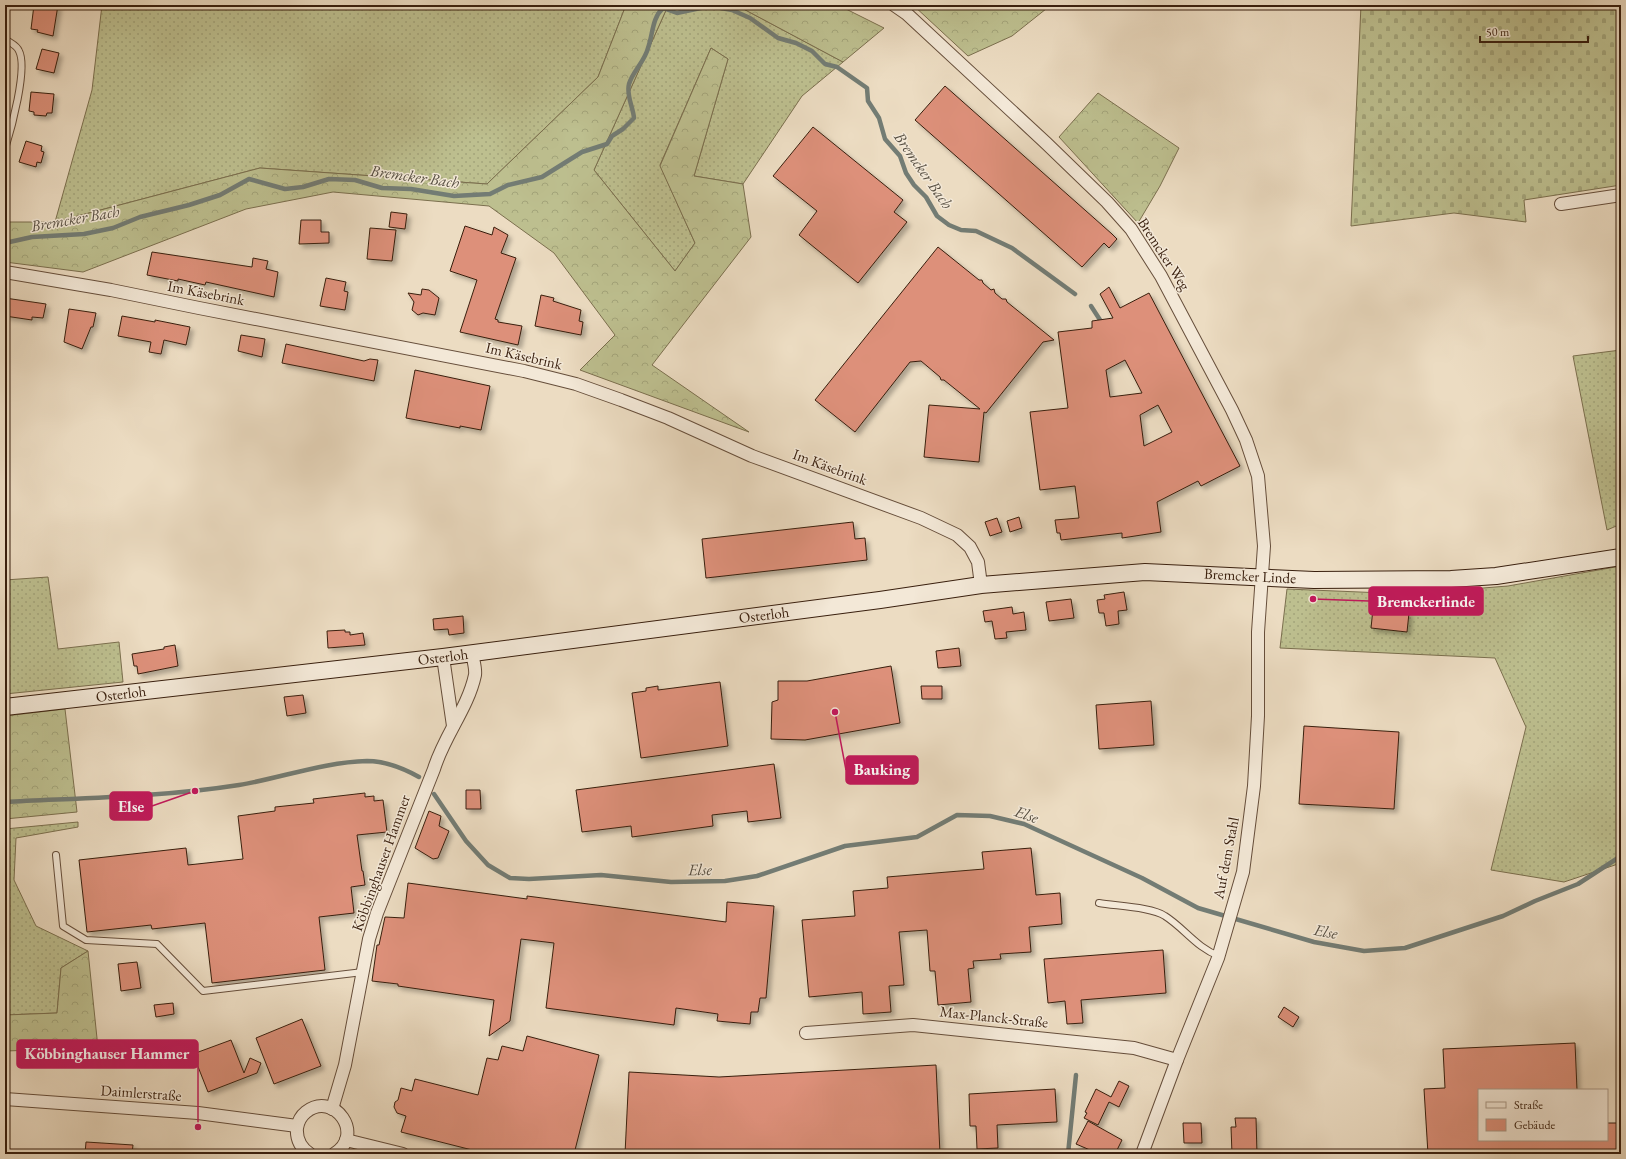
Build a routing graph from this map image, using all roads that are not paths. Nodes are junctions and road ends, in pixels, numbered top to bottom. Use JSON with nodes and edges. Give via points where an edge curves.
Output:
{"nodes":[{"id":1,"x":7,"y":5,"type":"edge"},
{"id":2,"x":894,"y":5,"type":"edge"},
{"id":3,"x":5,"y":11,"type":"edge"},
{"id":4,"x":5,"y":40,"type":"edge"},
{"id":5,"x":5,"y":148,"type":"edge"},
{"id":6,"x":1621,"y":195,"type":"edge"},
{"id":7,"x":1560,"y":204,"type":"dead end"},
{"id":8,"x":5,"y":272,"type":"edge"},
{"id":9,"x":1621,"y":557,"type":"edge"},
{"id":10,"x":1261,"y":576,"type":"junction"},
{"id":11,"x":981,"y":585,"type":"junction"},
{"id":12,"x":880,"y":600,"type":"joint"},
{"id":13,"x":472,"y":653,"type":"junction"},
{"id":14,"x":443,"y":657,"type":"junction"},
{"id":15,"x":5,"y":707,"type":"edge"},
{"id":16,"x":453,"y":726,"type":"junction"},
{"id":17,"x":56,"y":855,"type":"dead end"},
{"id":18,"x":1099,"y":903,"type":"dead end"},
{"id":19,"x":1219,"y":956,"type":"junction"},
{"id":20,"x":363,"y":972,"type":"junction"},
{"id":21,"x":806,"y":1033,"type":"dead end"},
{"id":22,"x":1177,"y":1060,"type":"junction"},
{"id":23,"x":5,"y":1099,"type":"edge"},
{"id":24,"x":332,"y":1109,"type":"junction"},
{"id":25,"x":297,"y":1126,"type":"junction"},
{"id":26,"x":346,"y":1140,"type":"junction"},
{"id":27,"x":310,"y":1154,"type":"edge"},
{"id":28,"x":334,"y":1154,"type":"edge"},
{"id":29,"x":403,"y":1154,"type":"edge"},
{"id":30,"x":1142,"y":1154,"type":"edge"}],
"edges":[{"from":1,"to":3,"type":"lane"},
{"from":2,"to":10,"type":"street","name":"Bremcker Weg","via":[[907,14],[1057,154],[1112,208],[1149,255],[1246,440],[1258,476],[1262,503],[1264,546]]},
{"from":4,"to":5,"type":"lane","via":[[17,47],[21,54],[17,105]]},
{"from":6,"to":7,"type":"street"},
{"from":8,"to":11,"type":"street","name":"Im Käsebrink","via":[[111,290],[524,371],[576,384],[668,418],[752,456],[914,516],[957,535],[970,547],[978,562]]},
{"from":9,"to":10,"type":"main road","name":"Bremcker Linde","via":[[1518,573],[1451,579],[1314,580]]},
{"from":10,"to":11,"type":"main road","name":"Bremcker Linde","via":[[1145,572]]},
{"from":10,"to":19,"type":"street","name":"Auf dem Stahl","via":[[1254,786],[1243,872]]},
{"from":11,"to":12,"type":"main road","name":"Bremcker Linde"},
{"from":12,"to":13,"type":"main road","name":"Osterloh"},
{"from":13,"to":14,"type":"main road","name":"Osterloh"},
{"from":13,"to":16,"type":"street","name":"Köbbinghauser Hammer","via":[[475,673],[469,693]]},
{"from":14,"to":15,"type":"main road","name":"Osterloh"},
{"from":14,"to":16,"type":"street"},
{"from":16,"to":20,"type":"street","name":"Köbbinghauser Hammer","via":[[439,751],[390,877],[369,939]]},
{"from":17,"to":20,"type":"lane","via":[[63,926],[86,940],[157,944],[203,991]]},
{"from":18,"to":19,"type":"lane","via":[[1154,911],[1164,915],[1207,951]]},
{"from":19,"to":22,"type":"street","name":"Auf dem Stahl"},
{"from":20,"to":24,"type":"street","name":"Köbbinghauser Hammer","via":[[345,1064]]},
{"from":21,"to":22,"type":"street","name":"Max-Planck-Straße","via":[[913,1025],[1134,1048]]},
{"from":22,"to":30,"type":"street","name":"Auf dem Stahl"},
{"from":23,"to":25,"type":"street","name":"Daimlerstraße","via":[[198,1113]]},
{"from":24,"to":25,"type":"street","via":[[311,1109],[300,1119]]},
{"from":24,"to":26,"type":"street","via":[[340,1114],[345,1122]]},
{"from":25,"to":27,"type":"street","via":[[299,1143]]},
{"from":26,"to":28,"type":"street","via":[[342,1148]]},
{"from":26,"to":29,"type":"street"}]}
